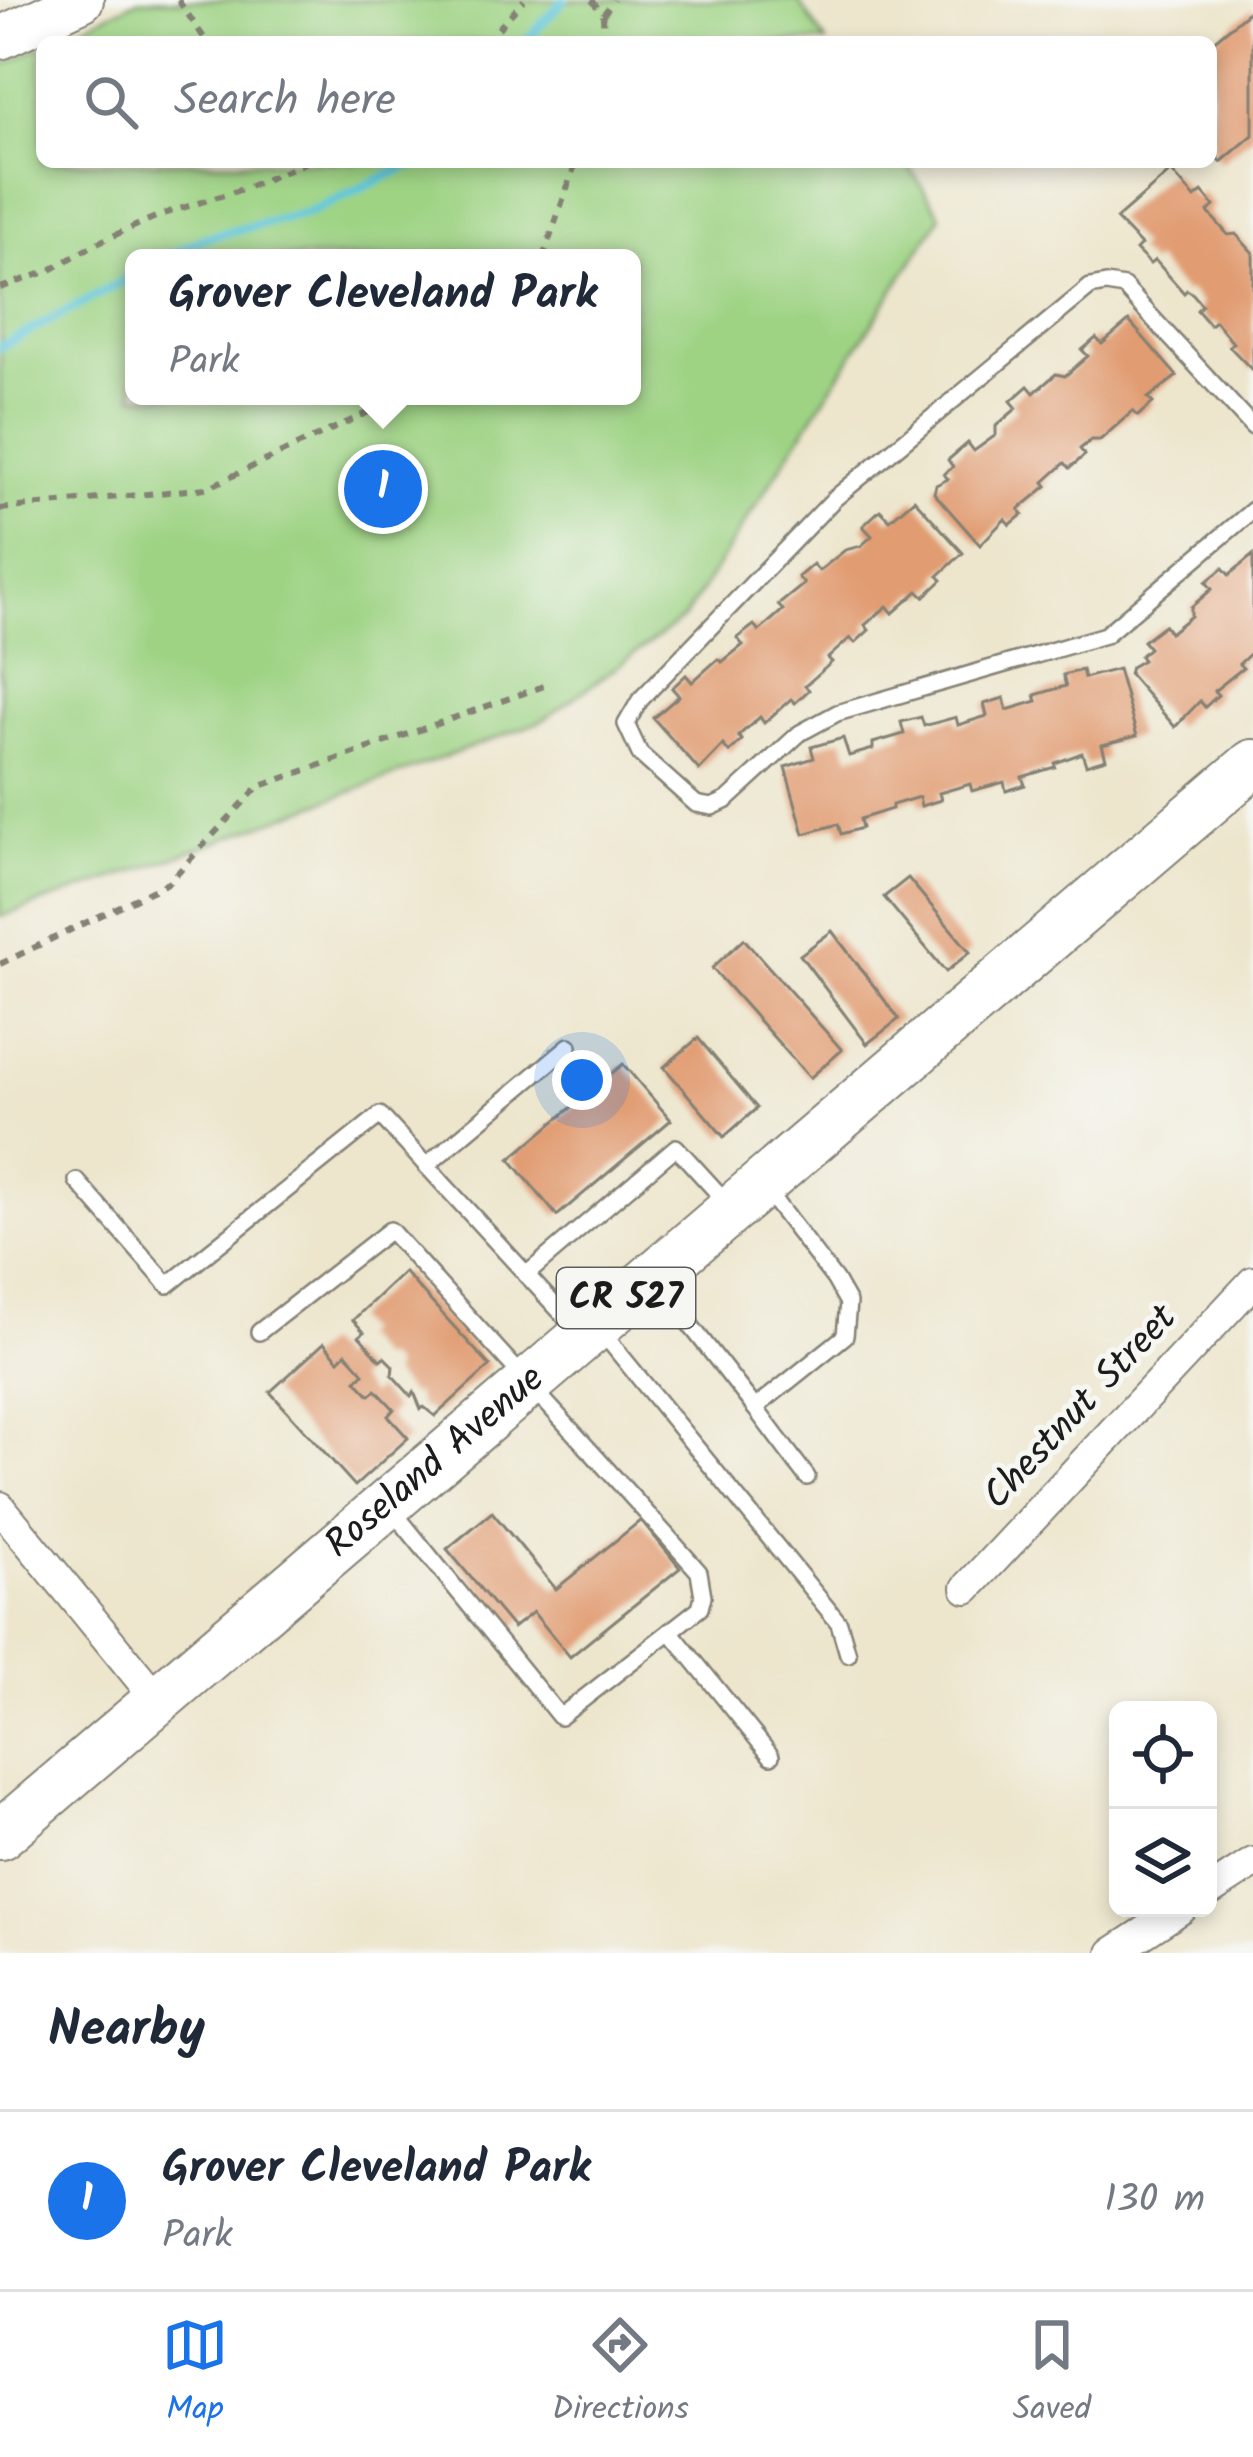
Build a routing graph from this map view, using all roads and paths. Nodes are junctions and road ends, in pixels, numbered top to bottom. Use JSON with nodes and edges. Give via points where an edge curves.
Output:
{"nodes":[{"id":1,"x":82,"y":0,"type":"edge"},
{"id":2,"x":178,"y":0,"type":"edge"},
{"id":3,"x":524,"y":0,"type":"edge"},
{"id":4,"x":614,"y":0,"type":"edge"},
{"id":5,"x":593,"y":1,"type":"edge"},
{"id":6,"x":603,"y":15,"type":"junction"},
{"id":7,"x":203,"y":36,"type":"edge"},
{"id":8,"x":491,"y":36,"type":"edge"},
{"id":9,"x":604,"y":36,"type":"edge"},
{"id":10,"x":0,"y":38,"type":"edge"},
{"id":11,"x":281,"y":168,"type":"edge"},
{"id":12,"x":574,"y":168,"type":"edge"},
{"id":13,"x":546,"y":249,"type":"edge"},
{"id":14,"x":0,"y":288,"type":"edge"},
{"id":15,"x":384,"y":405,"type":"edge"},
{"id":16,"x":1253,"y":427,"type":"edge"},
{"id":17,"x":0,"y":509,"type":"edge"},
{"id":18,"x":1253,"y":510,"type":"edge"},
{"id":19,"x":544,"y":686,"type":"dead end"},
{"id":20,"x":1252,"y":768,"type":"edge"},
{"id":21,"x":0,"y":964,"type":"edge"},
{"id":22,"x":569,"y":1046,"type":"dead end"},
{"id":23,"x":426,"y":1166,"type":"junction"},
{"id":24,"x":77,"y":1181,"type":"dead end"},
{"id":25,"x":746,"y":1195,"type":"junction"},
{"id":26,"x":526,"y":1275,"type":"junction"},
{"id":27,"x":652,"y":1276,"type":"junction"},
{"id":28,"x":1253,"y":1282,"type":"edge"},
{"id":29,"x":589,"y":1329,"type":"junction"},
{"id":30,"x":260,"y":1333,"type":"dead end"},
{"id":31,"x":526,"y":1383,"type":"junction"},
{"id":32,"x":755,"y":1408,"type":"junction"},
{"id":33,"x":807,"y":1478,"type":"dead end"},
{"id":34,"x":385,"y":1503,"type":"junction"},
{"id":35,"x":0,"y":1507,"type":"edge"},
{"id":36,"x":967,"y":1588,"type":"dead end"},
{"id":37,"x":670,"y":1631,"type":"junction"},
{"id":38,"x":848,"y":1654,"type":"dead end"},
{"id":39,"x":156,"y":1698,"type":"junction"},
{"id":40,"x":771,"y":1756,"type":"dead end"},
{"id":41,"x":0,"y":1834,"type":"edge"},
{"id":42,"x":1253,"y":1863,"type":"edge"},
{"id":43,"x":1217,"y":1886,"type":"edge"},
{"id":44,"x":1168,"y":1917,"type":"edge"},
{"id":45,"x":1113,"y":1953,"type":"edge"}],
"edges":[{"from":1,"to":10,"type":"street"},
{"from":2,"to":7,"type":"path"},
{"from":3,"to":8,"type":"path"},
{"from":4,"to":6,"type":"path"},
{"from":5,"to":6,"type":"path"},
{"from":6,"to":9,"type":"path"},
{"from":11,"to":14,"type":"path"},
{"from":12,"to":13,"type":"path"},
{"from":15,"to":17,"type":"path","via":[[207,488]]},
{"from":16,"to":18,"type":"lane","via":[[1124,287],[1090,287],[834,499],[640,700],[626,724],[640,754],[696,804],[712,807],[800,733],[837,713],[1105,635]]},
{"from":19,"to":21,"type":"path","via":[[258,787],[168,883]]},
{"from":20,"to":25,"type":"main road","name":"Roseland Avenue","number":"CR 527"},
{"from":22,"to":23,"type":"lane"},
{"from":23,"to":24,"type":"lane","via":[[380,1115],[168,1285]]},
{"from":23,"to":26,"type":"lane"},
{"from":25,"to":26,"type":"lane","via":[[676,1147]]},
{"from":25,"to":27,"type":"main road","name":"Roseland Avenue","number":"CR 527"},
{"from":25,"to":32,"type":"lane","via":[[836,1280],[848,1303],[845,1336]]},
{"from":26,"to":29,"type":"lane"},
{"from":27,"to":29,"type":"main road","name":"Roseland Avenue","number":"CR 527"},
{"from":27,"to":32,"type":"lane"},
{"from":28,"to":36,"type":"street","name":"Chestnut Street"},
{"from":29,"to":31,"type":"main road","name":"Roseland Avenue","number":"CR 527"},
{"from":29,"to":38,"type":"lane","via":[[839,1623]]},
{"from":30,"to":31,"type":"lane","via":[[390,1230]]},
{"from":31,"to":34,"type":"main road","name":"Roseland Avenue","number":"CR 527"},
{"from":31,"to":37,"type":"lane","via":[[699,1572],[700,1608]]},
{"from":32,"to":33,"type":"lane"},
{"from":34,"to":37,"type":"lane","via":[[560,1717]]},
{"from":34,"to":39,"type":"main road","name":"Roseland Avenue","number":"CR 527"},
{"from":35,"to":39,"type":"street"},
{"from":37,"to":40,"type":"lane"},
{"from":39,"to":41,"type":"main road","name":"Roseland Avenue","number":"CR 527"},
{"from":42,"to":43,"type":"street"},
{"from":44,"to":45,"type":"street"}]}
